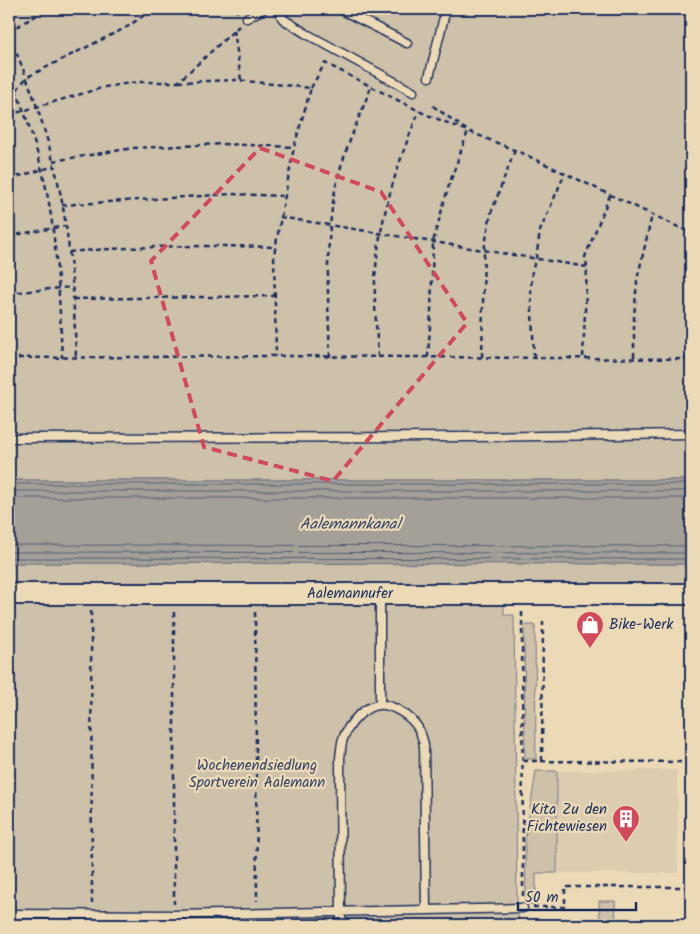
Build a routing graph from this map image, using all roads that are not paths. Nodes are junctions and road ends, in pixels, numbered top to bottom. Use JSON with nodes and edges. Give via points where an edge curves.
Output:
{"nodes":[{"id":1,"x":263,"y":9,"type":"edge"},
{"id":2,"x":277,"y":9,"type":"edge"},
{"id":3,"x":340,"y":9,"type":"edge"},
{"id":4,"x":446,"y":9,"type":"edge"},
{"id":5,"x":247,"y":18,"type":"road end"},
{"id":6,"x":407,"y":43,"type":"dead end"},
{"id":7,"x":429,"y":77,"type":"dead end"},
{"id":8,"x":413,"y":92,"type":"dead end"},
{"id":9,"x":691,"y":434,"type":"edge"},
{"id":10,"x":9,"y":438,"type":"edge"},
{"id":11,"x":10,"y":594,"type":"edge"},
{"id":12,"x":380,"y":594,"type":"junction"},
{"id":13,"x":691,"y":594,"type":"edge"},
{"id":14,"x":380,"y":704,"type":"junction"},
{"id":15,"x":523,"y":908,"type":"road end"},
{"id":16,"x":426,"y":910,"type":"junction"},
{"id":17,"x":341,"y":912,"type":"junction"},
{"id":18,"x":10,"y":914,"type":"edge"},
{"id":19,"x":341,"y":925,"type":"edge"}],
"edges":[{"from":1,"to":5,"type":"lane"},
{"from":2,"to":8,"type":"lane","via":[[283,19],[305,33]]},
{"from":3,"to":6,"type":"lane"},
{"from":4,"to":7,"type":"lane"},
{"from":9,"to":10,"type":"lane"},
{"from":11,"to":12,"type":"street","name":"Aalemannufer"},
{"from":12,"to":13,"type":"street","name":"Aalemannufer"},
{"from":12,"to":14,"type":"lane"},
{"from":14,"to":16,"type":"lane","via":[[405,714],[422,732]]},
{"from":14,"to":17,"type":"lane","via":[[367,708],[352,722],[343,738],[340,758]]},
{"from":15,"to":16,"type":"lane"},
{"from":16,"to":17,"type":"lane"},
{"from":17,"to":18,"type":"lane"},
{"from":17,"to":19,"type":"lane"}]}
